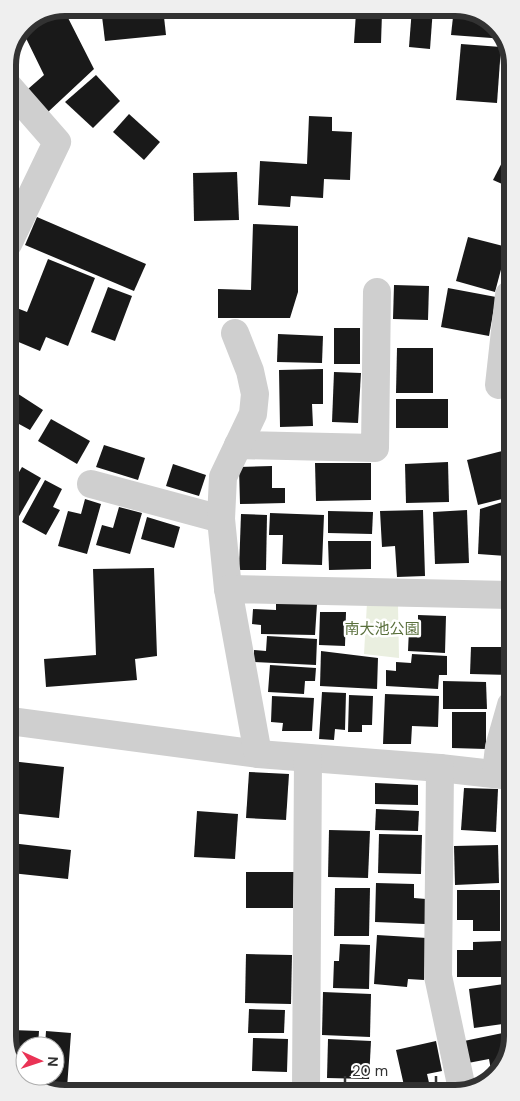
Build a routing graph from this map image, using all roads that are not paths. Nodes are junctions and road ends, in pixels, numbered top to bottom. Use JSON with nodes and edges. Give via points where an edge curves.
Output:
{"nodes":[{"id":1,"x":16,"y":95,"type":"edge"},
{"id":2,"x":16,"y":227,"type":"edge"},
{"id":3,"x":377,"y":292,"type":"dead end"},
{"id":4,"x":235,"y":333,"type":"dead end"},
{"id":5,"x":504,"y":340,"type":"edge"},
{"id":6,"x":499,"y":385,"type":"dead end"},
{"id":7,"x":238,"y":445,"type":"junction"},
{"id":8,"x":92,"y":484,"type":"dead end"},
{"id":9,"x":221,"y":519,"type":"junction"},
{"id":10,"x":228,"y":589,"type":"junction"},
{"id":11,"x":504,"y":596,"type":"edge"},
{"id":12,"x":16,"y":722,"type":"edge"},
{"id":13,"x":504,"y":730,"type":"edge"},
{"id":14,"x":258,"y":754,"type":"junction"},
{"id":15,"x":308,"y":758,"type":"junction"},
{"id":16,"x":440,"y":768,"type":"junction"},
{"id":17,"x":504,"y":775,"type":"edge"},
{"id":18,"x":461,"y":1084,"type":"edge"},
{"id":19,"x":306,"y":1085,"type":"edge"}],
"edges":[{"from":1,"to":2,"type":"street","via":[[57,142]]},
{"from":3,"to":7,"type":"street","via":[[375,448]]},
{"from":4,"to":7,"type":"street","via":[[250,371],[254,394],[253,414]]},
{"from":5,"to":6,"type":"street"},
{"from":7,"to":9,"type":"street","via":[[223,477]]},
{"from":8,"to":9,"type":"street"},
{"from":9,"to":10,"type":"street"},
{"from":10,"to":11,"type":"street"},
{"from":10,"to":14,"type":"street"},
{"from":12,"to":14,"type":"street"},
{"from":13,"to":17,"type":"street","via":[[499,747]]},
{"from":14,"to":15,"type":"street"},
{"from":15,"to":16,"type":"street"},
{"from":15,"to":19,"type":"street"},
{"from":16,"to":17,"type":"street"},
{"from":16,"to":18,"type":"street","via":[[438,976]]}]}
